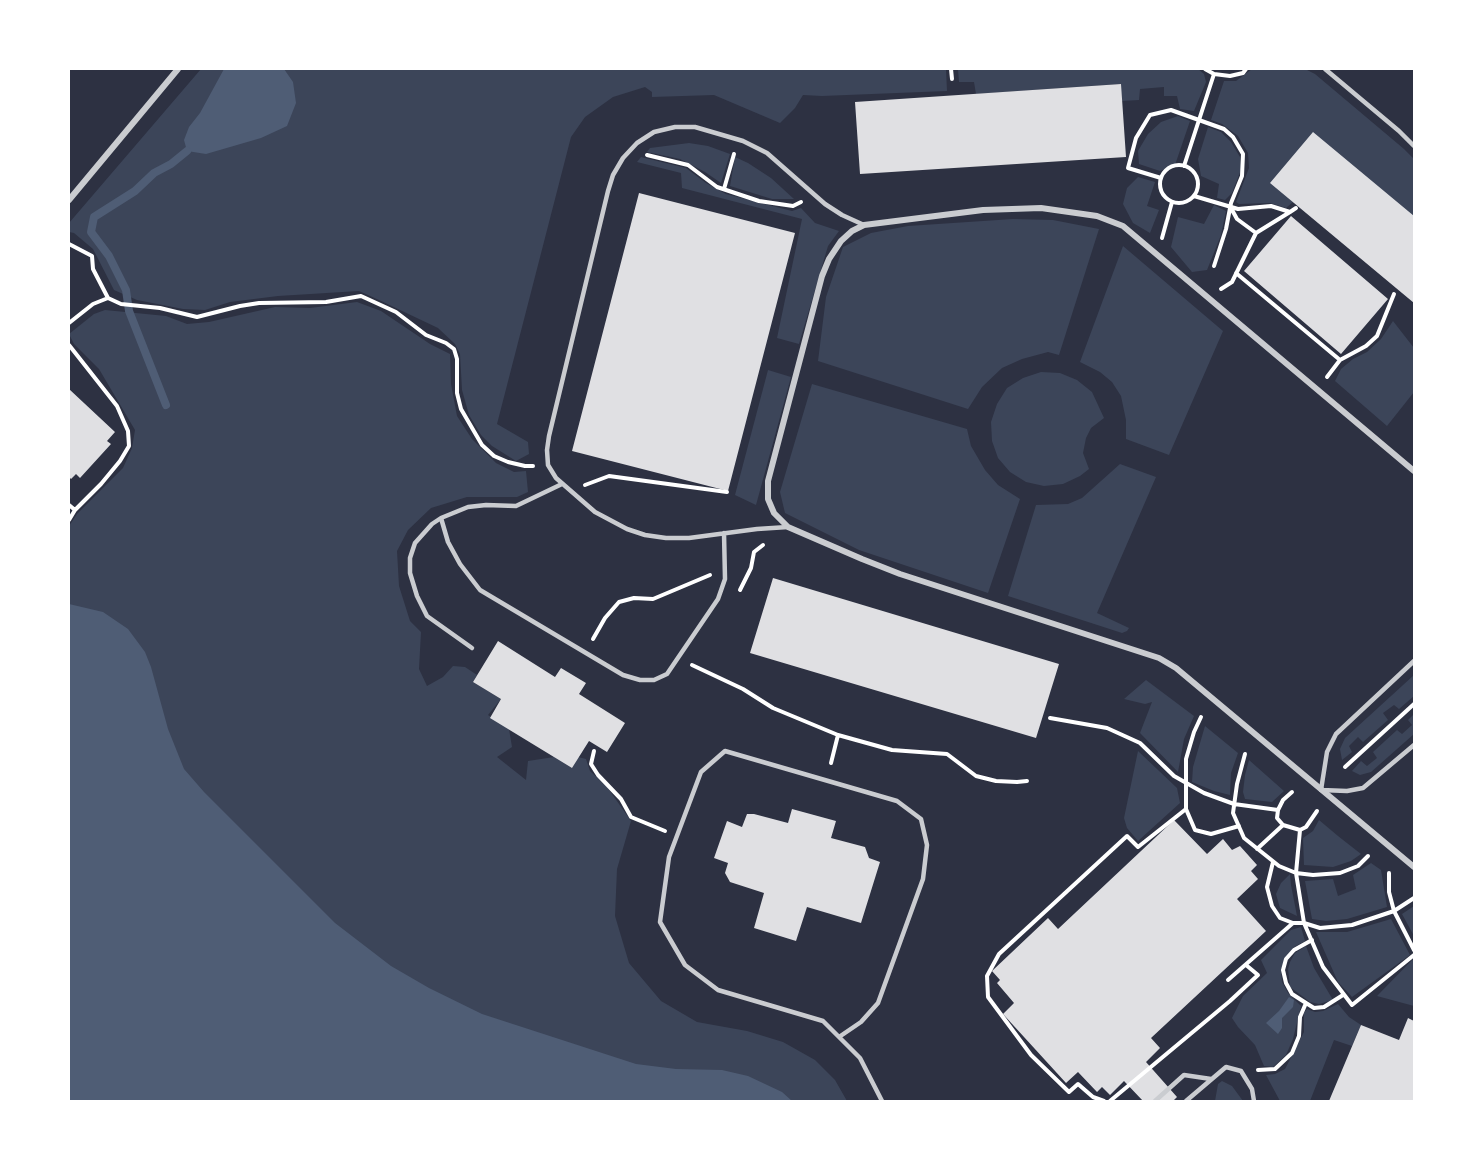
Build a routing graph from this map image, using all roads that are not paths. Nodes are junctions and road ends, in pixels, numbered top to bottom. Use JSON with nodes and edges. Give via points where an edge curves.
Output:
{"nodes":[{"id":1,"x":178,"y":69,"type":"edge"},
{"id":2,"x":1325,"y":69,"type":"edge"},
{"id":3,"x":1414,"y":146,"type":"edge"},
{"id":4,"x":69,"y":200,"type":"edge"},
{"id":5,"x":864,"y":225,"type":"junction"},
{"id":6,"x":1414,"y":471,"type":"edge"},
{"id":7,"x":562,"y":483,"type":"junction"},
{"id":8,"x":441,"y":518,"type":"junction"},
{"id":9,"x":788,"y":527,"type":"junction"},
{"id":10,"x":724,"y":533,"type":"junction"},
{"id":11,"x":472,"y":648,"type":"dead end"},
{"id":12,"x":1414,"y":661,"type":"edge"},
{"id":13,"x":1414,"y":745,"type":"edge"},
{"id":14,"x":1321,"y":789,"type":"junction"},
{"id":15,"x":1414,"y":867,"type":"edge"},
{"id":16,"x":839,"y":1037,"type":"junction"},
{"id":17,"x":1211,"y":1079,"type":"junction"},
{"id":18,"x":882,"y":1101,"type":"edge"},
{"id":19,"x":1155,"y":1101,"type":"edge"},
{"id":20,"x":1186,"y":1101,"type":"edge"},
{"id":21,"x":1254,"y":1101,"type":"edge"}],
"edges":[{"from":1,"to":4,"type":"street"},
{"from":2,"to":3,"type":"lane"},
{"from":5,"to":6,"type":"street","via":[[983,210],[1041,208],[1113,220]]},
{"from":5,"to":7,"type":"lane","via":[[815,195],[767,153],[738,139],[695,127],[675,127],[654,132],[637,143],[623,158],[608,191],[549,436],[548,465]]},
{"from":5,"to":9,"type":"street","via":[[841,241],[822,276],[768,481],[768,499],[774,513]]},
{"from":7,"to":8,"type":"lane","via":[[516,506],[468,507]]},
{"from":7,"to":10,"type":"lane","via":[[595,512],[645,535],[689,538]]},
{"from":8,"to":10,"type":"lane","via":[[448,542],[480,590],[623,675],[640,680],[654,680],[667,674],[718,599],[725,579]]},
{"from":8,"to":11,"type":"lane","via":[[416,543],[410,573],[427,616]]},
{"from":9,"to":10,"type":"lane"},
{"from":9,"to":14,"type":"street","via":[[900,574],[1159,658]]},
{"from":12,"to":14,"type":"lane","via":[[1336,734],[1327,752]]},
{"from":13,"to":14,"type":"lane","via":[[1363,788]]},
{"from":14,"to":15,"type":"street"},
{"from":16,"to":16,"type":"lane","via":[[822,1021],[718,990],[685,965],[660,922],[669,857],[677,835],[701,772],[725,751],[897,801],[921,819],[927,845],[923,879],[878,1004]]},
{"from":16,"to":18,"type":"lane","via":[[860,1058]]},
{"from":17,"to":19,"type":"lane","via":[[1184,1075]]},
{"from":17,"to":20,"type":"lane"},
{"from":17,"to":21,"type":"lane","via":[[1226,1067],[1241,1071]]}]}
